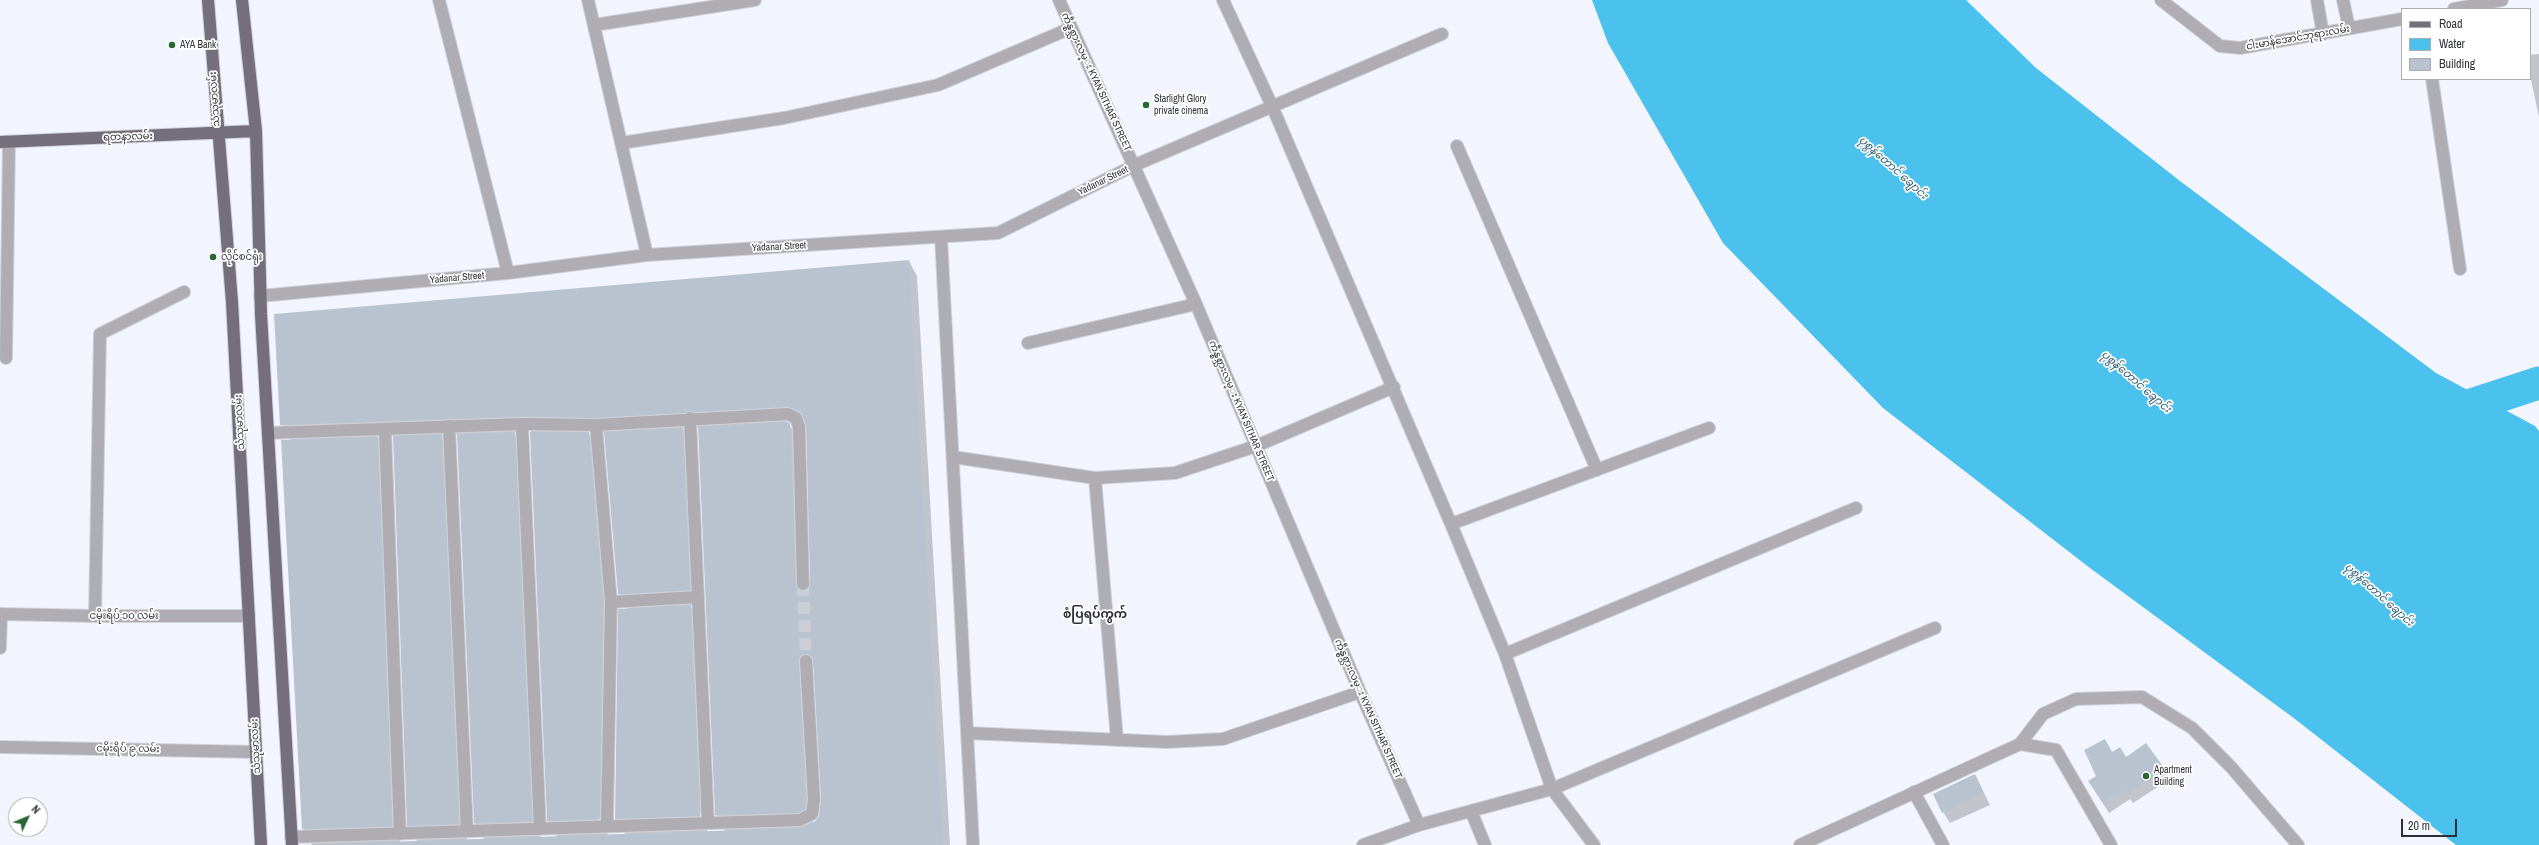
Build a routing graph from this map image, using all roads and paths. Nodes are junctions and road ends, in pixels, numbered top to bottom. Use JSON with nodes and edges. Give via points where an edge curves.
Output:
{"nodes":[{"id":1,"x":208,"y":0,"type":"edge"},
{"id":2,"x":242,"y":0,"type":"edge"},
{"id":3,"x":439,"y":0,"type":"edge"},
{"id":4,"x":588,"y":0,"type":"edge"},
{"id":5,"x":755,"y":0,"type":"edge"},
{"id":6,"x":1059,"y":0,"type":"edge"},
{"id":7,"x":1224,"y":0,"type":"edge"},
{"id":8,"x":2161,"y":0,"type":"edge"},
{"id":9,"x":2317,"y":0,"type":"edge"},
{"id":10,"x":2343,"y":0,"type":"edge"},
{"id":11,"x":2502,"y":0,"type":"edge"},
{"id":12,"x":2483,"y":1,"type":"edge"},
{"id":13,"x":2458,"y":8,"type":"edge"},
{"id":14,"x":2401,"y":19,"type":"edge"},
{"id":15,"x":594,"y":26,"type":"junction"},
{"id":16,"x":1071,"y":28,"type":"junction"},
{"id":17,"x":2349,"y":28,"type":"junction"},
{"id":18,"x":1442,"y":34,"type":"dead end"},
{"id":19,"x":2323,"y":34,"type":"junction"},
{"id":20,"x":2432,"y":80,"type":"edge"},
{"id":21,"x":1272,"y":106,"type":"junction"},
{"id":22,"x":256,"y":131,"type":"junction"},
{"id":23,"x":218,"y":133,"type":"junction"},
{"id":24,"x":4,"y":142,"type":"edge"},
{"id":25,"x":621,"y":144,"type":"junction"},
{"id":26,"x":1457,"y":146,"type":"dead end"},
{"id":27,"x":1135,"y":165,"type":"junction"},
{"id":28,"x":941,"y":237,"type":"junction"},
{"id":29,"x":647,"y":255,"type":"junction"},
{"id":30,"x":2460,"y":268,"type":"dead end"},
{"id":31,"x":508,"y":273,"type":"junction"},
{"id":32,"x":184,"y":292,"type":"dead end"},
{"id":33,"x":260,"y":296,"type":"junction"},
{"id":34,"x":1196,"y":304,"type":"junction"},
{"id":35,"x":1028,"y":343,"type":"dead end"},
{"id":36,"x":6,"y":358,"type":"dead end"},
{"id":37,"x":1394,"y":387,"type":"junction"},
{"id":38,"x":690,"y":418,"type":"junction"},
{"id":39,"x":522,"y":424,"type":"junction"},
{"id":40,"x":596,"y":425,"type":"junction"},
{"id":41,"x":449,"y":426,"type":"junction"},
{"id":42,"x":1709,"y":428,"type":"dead end"},
{"id":43,"x":385,"y":429,"type":"junction"},
{"id":44,"x":268,"y":433,"type":"junction"},
{"id":45,"x":1256,"y":446,"type":"junction"},
{"id":46,"x":952,"y":457,"type":"junction"},
{"id":47,"x":1597,"y":470,"type":"junction"},
{"id":48,"x":1095,"y":478,"type":"junction"},
{"id":49,"x":1856,"y":508,"type":"dead end"},
{"id":50,"x":1451,"y":524,"type":"junction"},
{"id":51,"x":804,"y":584,"type":"tunnel mouth"},
{"id":52,"x":698,"y":597,"type":"junction"},
{"id":53,"x":611,"y":602,"type":"junction"},
{"id":54,"x":0,"y":614,"type":"edge"},
{"id":55,"x":95,"y":616,"type":"junction"},
{"id":56,"x":249,"y":616,"type":"junction"},
{"id":57,"x":1935,"y":628,"type":"dead end"},
{"id":58,"x":0,"y":648,"type":"edge"},
{"id":59,"x":1505,"y":654,"type":"junction"},
{"id":60,"x":806,"y":661,"type":"tunnel mouth"},
{"id":61,"x":1360,"y":692,"type":"junction"},
{"id":62,"x":967,"y":733,"type":"junction"},
{"id":63,"x":1117,"y":740,"type":"junction"},
{"id":64,"x":2020,"y":744,"type":"junction"},
{"id":65,"x":0,"y":747,"type":"edge"},
{"id":66,"x":256,"y":752,"type":"junction"},
{"id":67,"x":1552,"y":789,"type":"junction"},
{"id":68,"x":1914,"y":792,"type":"junction"},
{"id":69,"x":1471,"y":810,"type":"junction"},
{"id":70,"x":708,"y":823,"type":"junction"},
{"id":71,"x":1419,"y":825,"type":"junction"},
{"id":72,"x":607,"y":826,"type":"junction"},
{"id":73,"x":540,"y":829,"type":"junction"},
{"id":74,"x":467,"y":831,"type":"junction"},
{"id":75,"x":400,"y":834,"type":"junction"},
{"id":76,"x":292,"y":841,"type":"edge"},
{"id":77,"x":261,"y":845,"type":"edge"},
{"id":78,"x":973,"y":845,"type":"edge"},
{"id":79,"x":1363,"y":845,"type":"edge"},
{"id":80,"x":1485,"y":845,"type":"edge"},
{"id":81,"x":1594,"y":845,"type":"edge"},
{"id":82,"x":1800,"y":845,"type":"edge"},
{"id":83,"x":1943,"y":845,"type":"edge"},
{"id":84,"x":2111,"y":845,"type":"edge"},
{"id":85,"x":2298,"y":845,"type":"edge"}],
"edges":[{"from":1,"to":23,"type":"main road","name":"သံသုမာလမ်း"},
{"from":2,"to":22,"type":"main road"},
{"from":3,"to":31,"type":"street"},
{"from":4,"to":15,"type":"street"},
{"from":5,"to":15,"type":"street"},
{"from":6,"to":16,"type":"street","name":"ကဵန္စစ္သားလမ္း KYAN SITHAR STREET"},
{"from":7,"to":21,"type":"street"},
{"from":8,"to":19,"type":"street","name":"ငါးမာန်အောင်ဘုရားလမ်း","via":[[2220,46],[2240,48]]},
{"from":9,"to":19,"type":"street"},
{"from":10,"to":17,"type":"street"},
{"from":11,"to":12,"type":"street"},
{"from":12,"to":13,"type":"street"},
{"from":14,"to":17,"type":"street","name":"ငါးမာန်အောင်ဘုရားလမ်း"},
{"from":15,"to":25,"type":"street"},
{"from":16,"to":25,"type":"street","via":[[938,85],[784,118]]},
{"from":16,"to":27,"type":"street","name":"ကဵန္စစ္သားလမ္း KYAN SITHAR STREET"},
{"from":17,"to":19,"type":"street","name":"ငါးမာန်အောင်ဘုရားလမ်း"},
{"from":18,"to":21,"type":"street","name":"Yadanar Street"},
{"from":20,"to":30,"type":"street"},
{"from":21,"to":27,"type":"street","name":"Yadanar Street"},
{"from":21,"to":37,"type":"street"},
{"from":22,"to":23,"type":"main road","name":"ရတနာလမ်း"},
{"from":22,"to":33,"type":"main road"},
{"from":23,"to":24,"type":"main road","name":"ရတနာလမ်း"},
{"from":23,"to":56,"type":"main road","name":"သံသုမာလမ်း","via":[[232,302]]},
{"from":24,"to":36,"type":"street"},
{"from":25,"to":29,"type":"street"},
{"from":26,"to":47,"type":"street"},
{"from":27,"to":28,"type":"street","name":"Yadanar Street","via":[[998,233]]},
{"from":27,"to":34,"type":"street","name":"ကဵန္စစ္သားလမ္း KYAN SITHAR STREET"},
{"from":28,"to":29,"type":"street","name":"Yadanar Street"},
{"from":28,"to":46,"type":"street"},
{"from":29,"to":31,"type":"street","name":"Yadanar Street"},
{"from":31,"to":33,"type":"street","name":"Yadanar Street"},
{"from":32,"to":55,"type":"street","via":[[100,334]]},
{"from":33,"to":44,"type":"main road"},
{"from":34,"to":35,"type":"street"},
{"from":34,"to":45,"type":"street","name":"ကဵန္စစ္သားလမ္း KYAN SITHAR STREET"},
{"from":37,"to":45,"type":"street"},
{"from":37,"to":50,"type":"street"},
{"from":38,"to":40,"type":"street"},
{"from":38,"to":51,"type":"street","via":[[788,414],[796,418],[799,427]]},
{"from":38,"to":52,"type":"street"},
{"from":39,"to":40,"type":"street"},
{"from":39,"to":41,"type":"street"},
{"from":39,"to":73,"type":"street"},
{"from":40,"to":53,"type":"street"},
{"from":41,"to":43,"type":"street"},
{"from":41,"to":74,"type":"street"},
{"from":42,"to":47,"type":"street"},
{"from":43,"to":44,"type":"street"},
{"from":43,"to":75,"type":"street"},
{"from":44,"to":76,"type":"main road"},
{"from":45,"to":48,"type":"street","via":[[1175,472]]},
{"from":45,"to":61,"type":"street","name":"ကဵန္စစ္သားလမ္း KYAN SITHAR STREET"},
{"from":46,"to":48,"type":"street"},
{"from":46,"to":62,"type":"street"},
{"from":47,"to":50,"type":"street"},
{"from":48,"to":63,"type":"street"},
{"from":49,"to":59,"type":"street"},
{"from":50,"to":59,"type":"street"},
{"from":52,"to":53,"type":"street"},
{"from":52,"to":70,"type":"street"},
{"from":53,"to":72,"type":"street"},
{"from":54,"to":55,"type":"street","name":"ငမိုးရိပ် ၁၀ လမ်း"},
{"from":54,"to":58,"type":"street"},
{"from":55,"to":56,"type":"street","name":"ငမိုးရိပ် ၁၀ လမ်း"},
{"from":56,"to":66,"type":"main road","name":"သံသုမာလမ်း"},
{"from":57,"to":67,"type":"street"},
{"from":59,"to":67,"type":"street"},
{"from":60,"to":70,"type":"street","via":[[814,800],[812,814],[800,820]]},
{"from":61,"to":63,"type":"street","via":[[1223,739],[1167,742]]},
{"from":61,"to":71,"type":"street","name":"ကဵန္စစ္သားလမ္း KYAN SITHAR STREET"},
{"from":62,"to":63,"type":"street"},
{"from":62,"to":78,"type":"street"},
{"from":64,"to":68,"type":"street"},
{"from":64,"to":84,"type":"street","via":[[2056,750]]},
{"from":64,"to":85,"type":"street","via":[[2043,714],[2076,699],[2142,697],[2192,728],[2232,768]]},
{"from":65,"to":66,"type":"street","name":"ငမိုးရိပ် ၉ လမ်း"},
{"from":66,"to":77,"type":"main road","name":"သံသုမာလမ်း"},
{"from":67,"to":69,"type":"street"},
{"from":67,"to":81,"type":"street"},
{"from":68,"to":82,"type":"street"},
{"from":68,"to":83,"type":"street"},
{"from":69,"to":71,"type":"street"},
{"from":69,"to":80,"type":"street"},
{"from":70,"to":72,"type":"street"},
{"from":71,"to":79,"type":"street"},
{"from":72,"to":73,"type":"street"},
{"from":73,"to":74,"type":"street"},
{"from":74,"to":75,"type":"street"},
{"from":75,"to":76,"type":"street"}]}
